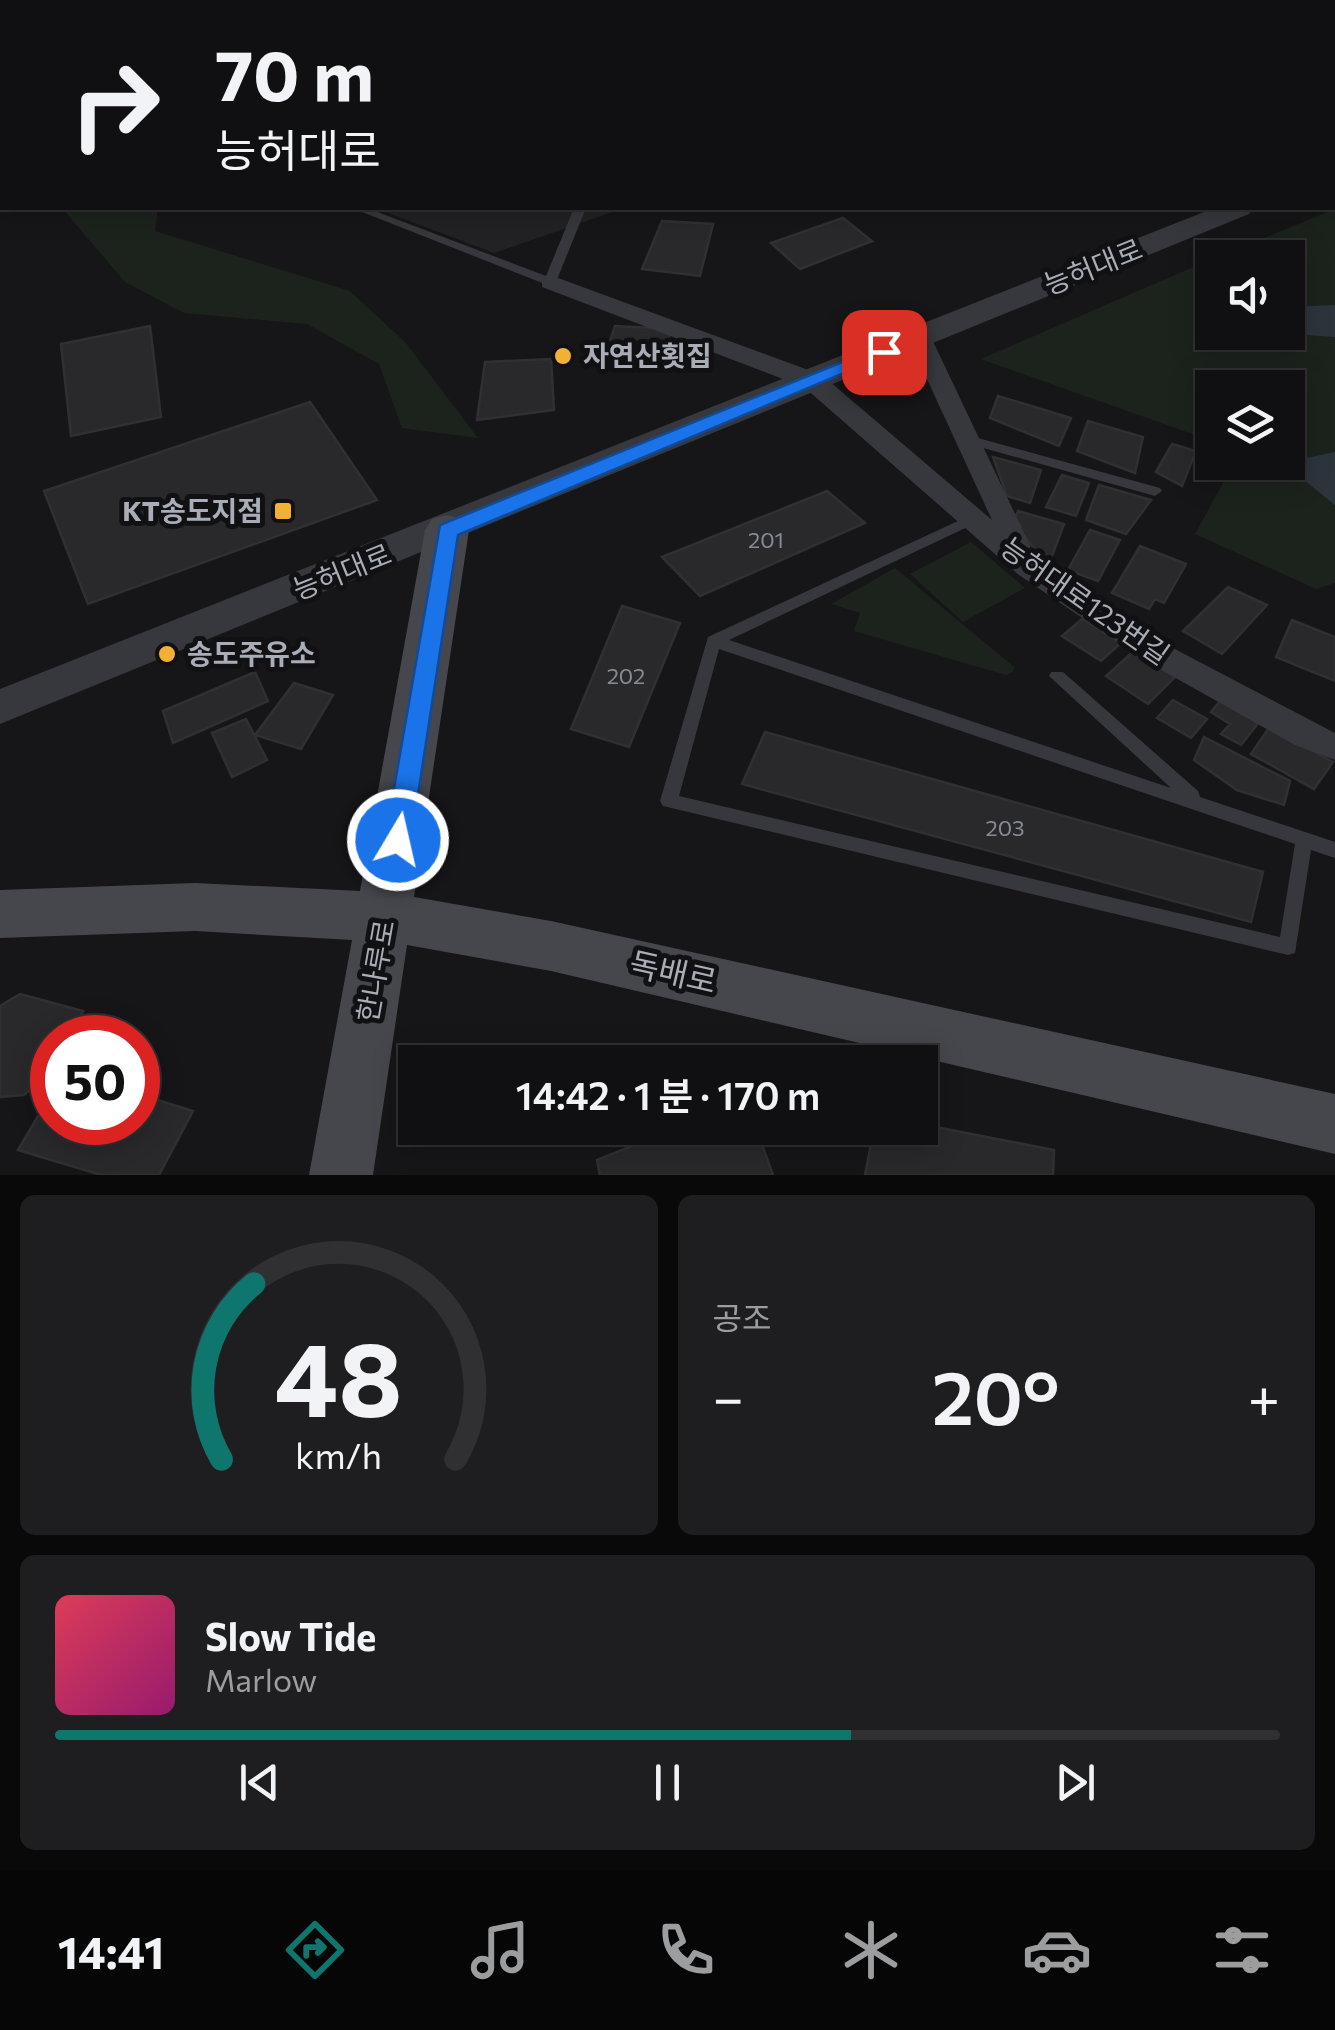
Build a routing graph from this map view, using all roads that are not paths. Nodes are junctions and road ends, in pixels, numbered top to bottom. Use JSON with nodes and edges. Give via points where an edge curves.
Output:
{"nodes":[{"id":1,"x":363,"y":210,"type":"edge"},
{"id":2,"x":579,"y":210,"type":"edge"},
{"id":3,"x":1234,"y":210,"type":"edge"},
{"id":4,"x":550,"y":282,"type":"junction"},
{"id":5,"x":920,"y":338,"type":"junction"},
{"id":6,"x":813,"y":381,"type":"junction"},
{"id":7,"x":968,"y":438,"type":"junction"},
{"id":8,"x":1154,"y":491,"type":"dead end"},
{"id":9,"x":973,"y":519,"type":"junction"},
{"id":10,"x":447,"y":530,"type":"junction"},
{"id":11,"x":1029,"y":568,"type":"junction"},
{"id":12,"x":713,"y":640,"type":"junction"},
{"id":13,"x":1057,"y":676,"type":"dead end"},
{"id":14,"x":0,"y":706,"type":"edge"},
{"id":15,"x":1335,"y":746,"type":"edge"},
{"id":16,"x":1199,"y":802,"type":"junction"},
{"id":17,"x":1304,"y":840,"type":"junction"},
{"id":18,"x":1335,"y":850,"type":"edge"},
{"id":19,"x":0,"y":914,"type":"edge"},
{"id":20,"x":386,"y":917,"type":"junction"},
{"id":21,"x":1335,"y":1124,"type":"edge"},
{"id":22,"x":340,"y":1175,"type":"edge"}],
"edges":[{"from":1,"to":4,"type":"lane"},
{"from":2,"to":4,"type":"lane"},
{"from":3,"to":5,"type":"street","name":"능허대로"},
{"from":4,"to":6,"type":"street"},
{"from":5,"to":6,"type":"street","name":"능허대로"},
{"from":5,"to":7,"type":"street"},
{"from":6,"to":9,"type":"street","name":"능허대로123번길"},
{"from":6,"to":10,"type":"street","name":"능허대로"},
{"from":7,"to":8,"type":"lane"},
{"from":7,"to":11,"type":"street"},
{"from":9,"to":11,"type":"street","name":"능허대로123번길"},
{"from":9,"to":12,"type":"lane"},
{"from":10,"to":14,"type":"street","name":"능허대로"},
{"from":10,"to":20,"type":"main road","name":"한나루로"},
{"from":11,"to":15,"type":"street","name":"능허대로123번길","via":[[1158,654]]},
{"from":12,"to":16,"type":"lane"},
{"from":12,"to":17,"type":"lane","via":[[669,801],[1288,947]]},
{"from":13,"to":16,"type":"lane"},
{"from":16,"to":17,"type":"lane"},
{"from":17,"to":18,"type":"lane"},
{"from":19,"to":20,"type":"main road","name":"독배로","via":[[195,906]]},
{"from":20,"to":21,"type":"main road","name":"독배로","via":[[552,946]]},
{"from":20,"to":22,"type":"main road","name":"한나루로"}]}
